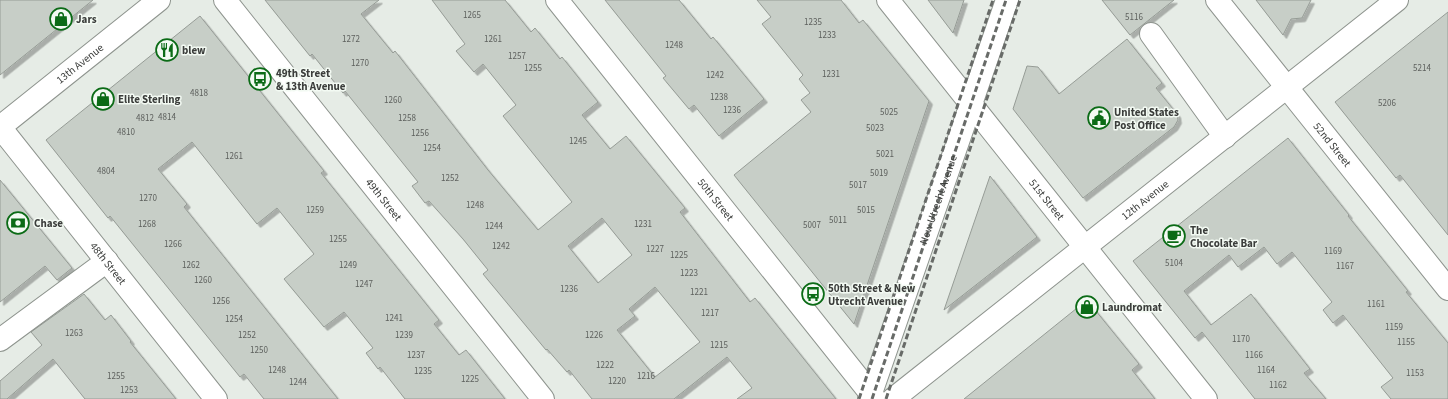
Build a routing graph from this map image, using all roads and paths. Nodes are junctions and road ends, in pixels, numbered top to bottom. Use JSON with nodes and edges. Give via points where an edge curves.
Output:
{"nodes":[{"id":1,"x":159,"y":0,"type":"edge"},
{"id":2,"x":225,"y":0,"type":"edge"},
{"id":3,"x":556,"y":0,"type":"edge"},
{"id":4,"x":888,"y":0,"type":"edge"},
{"id":5,"x":1007,"y":0,"type":"edge"},
{"id":6,"x":1217,"y":0,"type":"edge"},
{"id":7,"x":1397,"y":0,"type":"edge"},
{"id":8,"x":1151,"y":34,"type":"dead end"},
{"id":9,"x":1287,"y":87,"type":"junction"},
{"id":10,"x":971,"y":104,"type":"junction"},
{"id":11,"x":0,"y":127,"type":"edge"},
{"id":12,"x":1225,"y":137,"type":"junction"},
{"id":13,"x":1086,"y":248,"type":"junction"},
{"id":14,"x":107,"y":261,"type":"junction"},
{"id":15,"x":1448,"y":289,"type":"edge"},
{"id":16,"x":0,"y":340,"type":"edge"},
{"id":17,"x":871,"y":397,"type":"edge"},
{"id":18,"x":216,"y":399,"type":"edge"},
{"id":19,"x":543,"y":399,"type":"edge"},
{"id":20,"x":893,"y":399,"type":"edge"},
{"id":21,"x":1206,"y":399,"type":"edge"}],
"edges":[{"from":1,"to":11,"type":"street","name":"13th Avenue"},
{"from":2,"to":19,"type":"street","name":"49th Street"},
{"from":3,"to":17,"type":"street","name":"50th Street"},
{"from":4,"to":10,"type":"street","name":"51st Street"},
{"from":5,"to":10,"type":"street","name":"New Utrecht Avenue"},
{"from":6,"to":9,"type":"street","name":"52nd Street"},
{"from":7,"to":9,"type":"street","name":"12th Avenue"},
{"from":8,"to":12,"type":"street"},
{"from":9,"to":12,"type":"street","name":"12th Avenue"},
{"from":9,"to":15,"type":"street","name":"52nd Street"},
{"from":10,"to":13,"type":"street","name":"51st Street"},
{"from":10,"to":17,"type":"street","name":"New Utrecht Avenue"},
{"from":11,"to":14,"type":"street","name":"48th Street"},
{"from":12,"to":13,"type":"street","name":"12th Avenue"},
{"from":13,"to":20,"type":"street","name":"12th Avenue"},
{"from":13,"to":21,"type":"street","name":"51st Street"},
{"from":14,"to":16,"type":"street"},
{"from":14,"to":18,"type":"street","name":"48th Street"}]}
